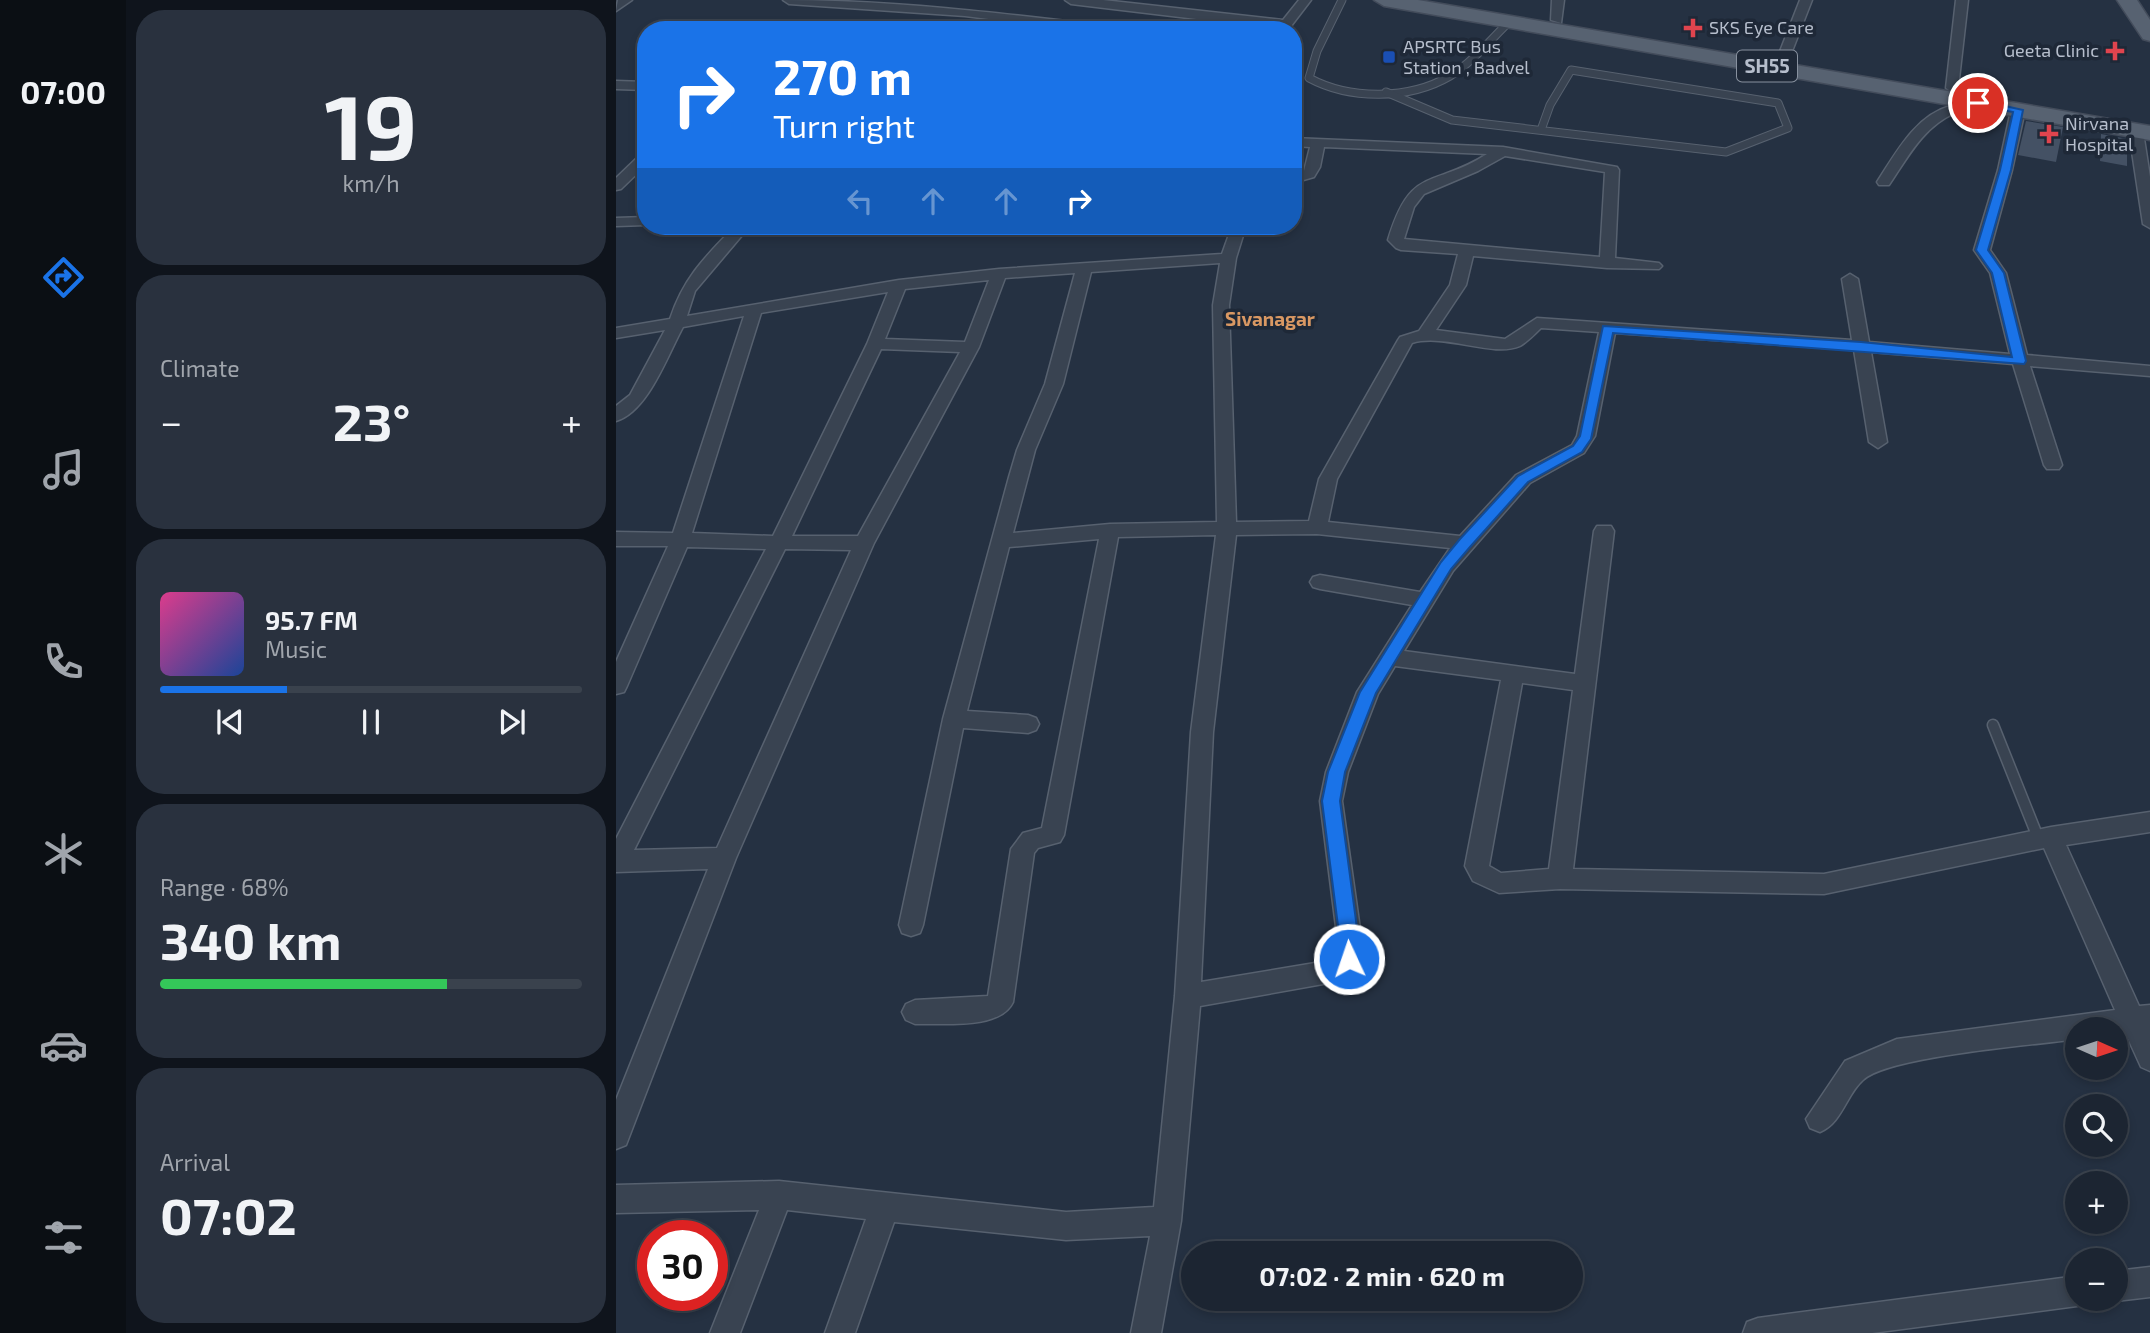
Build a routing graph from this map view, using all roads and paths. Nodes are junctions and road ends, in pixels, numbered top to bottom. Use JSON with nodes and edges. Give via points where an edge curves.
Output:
{"nodes":[{"id":1,"x":626,"y":0,"type":"edge"},
{"id":2,"x":789,"y":0,"type":"edge"},
{"id":3,"x":975,"y":0,"type":"edge"},
{"id":4,"x":1071,"y":0,"type":"edge"},
{"id":5,"x":1304,"y":0,"type":"edge"},
{"id":6,"x":1342,"y":0,"type":"edge"},
{"id":7,"x":1384,"y":0,"type":"edge"},
{"id":8,"x":1434,"y":0,"type":"edge"},
{"id":9,"x":1806,"y":0,"type":"edge"},
{"id":10,"x":1962,"y":0,"type":"edge"},
{"id":11,"x":2127,"y":0,"type":"edge"},
{"id":12,"x":2144,"y":0,"type":"edge"},
{"id":13,"x":616,"y":7,"type":"edge"},
{"id":14,"x":2150,"y":9,"type":"edge"},
{"id":15,"x":1558,"y":10,"type":"edge"},
{"id":16,"x":961,"y":17,"type":"junction"},
{"id":17,"x":1006,"y":21,"type":"edge"},
{"id":18,"x":1236,"y":21,"type":"edge"},
{"id":19,"x":1288,"y":21,"type":"edge"},
{"id":20,"x":1510,"y":21,"type":"junction"},
{"id":21,"x":2150,"y":35,"type":"edge"},
{"id":22,"x":1783,"y":59,"type":"junction"},
{"id":23,"x":616,"y":85,"type":"edge"},
{"id":24,"x":637,"y":86,"type":"edge"},
{"id":25,"x":1386,"y":92,"type":"junction"},
{"id":26,"x":1953,"y":99,"type":"junction"},
{"id":27,"x":2018,"y":110,"type":"junction"},
{"id":28,"x":1946,"y":127,"type":"dead end"},
{"id":29,"x":2145,"y":129,"type":"edge"},
{"id":30,"x":1541,"y":130,"type":"junction"},
{"id":31,"x":1302,"y":142,"type":"edge"},
{"id":32,"x":1318,"y":143,"type":"junction"},
{"id":33,"x":1503,"y":150,"type":"junction"},
{"id":34,"x":637,"y":166,"type":"edge"},
{"id":35,"x":1302,"y":176,"type":"edge"},
{"id":36,"x":1884,"y":181,"type":"dead end"},
{"id":37,"x":616,"y":186,"type":"edge"},
{"id":38,"x":616,"y":222,"type":"edge"},
{"id":39,"x":637,"y":222,"type":"edge"},
{"id":40,"x":2150,"y":224,"type":"edge"},
{"id":41,"x":734,"y":235,"type":"edge"},
{"id":42,"x":1236,"y":235,"type":"edge"},
{"id":43,"x":1466,"y":250,"type":"junction"},
{"id":44,"x":1228,"y":258,"type":"junction"},
{"id":45,"x":1607,"y":262,"type":"junction"},
{"id":46,"x":1654,"y":265,"type":"dead end"},
{"id":47,"x":1084,"y":268,"type":"junction"},
{"id":48,"x":999,"y":274,"type":"junction"},
{"id":49,"x":1850,"y":279,"type":"dead end"},
{"id":50,"x":899,"y":285,"type":"junction"},
{"id":51,"x":754,"y":309,"type":"junction"},
{"id":52,"x":677,"y":322,"type":"junction"},
{"id":53,"x":1608,"y":328,"type":"junction"},
{"id":54,"x":616,"y":332,"type":"edge"},
{"id":55,"x":1425,"y":334,"type":"junction"},
{"id":56,"x":875,"y":344,"type":"junction"},
{"id":57,"x":1861,"y":346,"type":"junction"},
{"id":58,"x":971,"y":347,"type":"junction"},
{"id":59,"x":2020,"y":361,"type":"junction"},
{"id":60,"x":2150,"y":371,"type":"edge"},
{"id":61,"x":616,"y":415,"type":"edge"},
{"id":62,"x":1878,"y":442,"type":"dead end"},
{"id":63,"x":2053,"y":465,"type":"dead end"},
{"id":64,"x":1227,"y":527,"type":"junction"},
{"id":65,"x":1317,"y":527,"type":"junction"},
{"id":66,"x":1110,"y":531,"type":"junction"},
{"id":67,"x":1604,"y":531,"type":"dead end"},
{"id":68,"x":616,"y":539,"type":"edge"},
{"id":69,"x":681,"y":539,"type":"junction"},
{"id":70,"x":1001,"y":541,"type":"junction"},
{"id":71,"x":864,"y":543,"type":"junction"},
{"id":72,"x":1465,"y":543,"type":"junction"},
{"id":73,"x":778,"y":544,"type":"junction"},
{"id":74,"x":1320,"y":582,"type":"dead end"},
{"id":75,"x":1425,"y":600,"type":"junction"},
{"id":76,"x":1390,"y":657,"type":"junction"},
{"id":77,"x":1513,"y":675,"type":"junction"},
{"id":78,"x":1586,"y":684,"type":"junction"},
{"id":79,"x":616,"y":686,"type":"edge"},
{"id":80,"x":954,"y":719,"type":"junction"},
{"id":81,"x":1028,"y":724,"type":"dead end"},
{"id":82,"x":1993,"y":725,"type":"dead end"},
{"id":83,"x":2150,"y":822,"type":"edge"},
{"id":84,"x":2045,"y":838,"type":"junction"},
{"id":85,"x":724,"y":858,"type":"junction"},
{"id":86,"x":617,"y":861,"type":"edge"},
{"id":87,"x":1560,"y":879,"type":"junction"},
{"id":88,"x":911,"y":925,"type":"dead end"},
{"id":89,"x":1188,"y":996,"type":"junction"},
{"id":90,"x":915,"y":1012,"type":"dead end"},
{"id":91,"x":2141,"y":1018,"type":"edge"},
{"id":92,"x":2150,"y":1058,"type":"edge"},
{"id":93,"x":1820,"y":1119,"type":"dead end"},
{"id":94,"x":616,"y":1135,"type":"edge"},
{"id":95,"x":779,"y":1195,"type":"junction"},
{"id":96,"x":616,"y":1199,"type":"edge"},
{"id":97,"x":885,"y":1205,"type":"junction"},
{"id":98,"x":1167,"y":1221,"type":"junction"},
{"id":99,"x":2150,"y":1282,"type":"edge"},
{"id":100,"x":2128,"y":1285,"type":"edge"},
{"id":101,"x":2065,"y":1293,"type":"edge"},
{"id":102,"x":725,"y":1333,"type":"edge"},
{"id":103,"x":840,"y":1333,"type":"edge"},
{"id":104,"x":1146,"y":1333,"type":"edge"},
{"id":105,"x":1758,"y":1333,"type":"edge"}],
"edges":[{"from":1,"to":13,"type":"street"},
{"from":2,"to":16,"type":"street"},
{"from":3,"to":16,"type":"street"},
{"from":4,"to":18,"type":"street"},
{"from":5,"to":19,"type":"street"},
{"from":6,"to":25,"type":"lane","via":[[1309,78],[1322,87],[1349,93]]},
{"from":7,"to":20,"type":"main road","number":"SH55"},
{"from":8,"to":15,"type":"main road"},
{"from":9,"to":22,"type":"street"},
{"from":10,"to":26,"type":"street"},
{"from":11,"to":21,"type":"main road"},
{"from":12,"to":14,"type":"main road"},
{"from":15,"to":22,"type":"main road"},
{"from":16,"to":17,"type":"street"},
{"from":20,"to":25,"type":"lane","via":[[1451,75],[1430,85]]},
{"from":20,"to":26,"type":"main road","number":"SH55"},
{"from":22,"to":26,"type":"main road"},
{"from":23,"to":24,"type":"street"},
{"from":25,"to":30,"type":"lane","via":[[1452,120]]},
{"from":26,"to":27,"type":"main road","number":"SH55"},
{"from":26,"to":28,"type":"street"},
{"from":26,"to":29,"type":"main road"},
{"from":26,"to":36,"type":"street","via":[[1905,150]]},
{"from":27,"to":29,"type":"main road","number":"SH55"},
{"from":27,"to":59,"type":"street","via":[[1982,250],[1998,273]]},
{"from":29,"to":40,"type":"street"},
{"from":30,"to":30,"type":"lane","via":[[1726,152],[1788,128],[1778,103],[1571,70],[1550,104]]},
{"from":31,"to":32,"type":"street"},
{"from":32,"to":33,"type":"street"},
{"from":32,"to":35,"type":"street","via":[[1313,167]]},
{"from":33,"to":43,"type":"street","via":[[1471,170],[1422,186],[1405,206],[1396,240],[1401,245]]},
{"from":33,"to":45,"type":"street","via":[[1612,170]]},
{"from":34,"to":37,"type":"street"},
{"from":38,"to":39,"type":"street"},
{"from":41,"to":52,"type":"street","via":[[687,291]]},
{"from":42,"to":44,"type":"street"},
{"from":43,"to":45,"type":"street"},
{"from":43,"to":55,"type":"street","via":[[1458,285]]},
{"from":44,"to":47,"type":"street"},
{"from":44,"to":64,"type":"street","via":[[1221,306]]},
{"from":45,"to":46,"type":"street"},
{"from":47,"to":48,"type":"street"},
{"from":47,"to":70,"type":"street","via":[[1054,384],[1026,450]]},
{"from":48,"to":50,"type":"street"},
{"from":48,"to":58,"type":"street"},
{"from":49,"to":57,"type":"street"},
{"from":50,"to":51,"type":"street"},
{"from":50,"to":56,"type":"street"},
{"from":51,"to":52,"type":"street"},
{"from":51,"to":69,"type":"street"},
{"from":52,"to":54,"type":"street"},
{"from":52,"to":61,"type":"street","via":[[637,397]]},
{"from":53,"to":55,"type":"street","via":[[1537,323],[1515,342],[1505,344]]},
{"from":53,"to":57,"type":"street"},
{"from":53,"to":72,"type":"street","via":[[1586,436],[1578,449],[1523,479]]},
{"from":55,"to":65,"type":"street","via":[[1406,341],[1328,479]]},
{"from":56,"to":58,"type":"street"},
{"from":56,"to":73,"type":"street"},
{"from":57,"to":59,"type":"street"},
{"from":57,"to":62,"type":"street"},
{"from":58,"to":71,"type":"street"},
{"from":59,"to":60,"type":"street"},
{"from":59,"to":63,"type":"street"},
{"from":64,"to":65,"type":"street"},
{"from":64,"to":66,"type":"street"},
{"from":64,"to":89,"type":"street","via":[[1202,732]]},
{"from":65,"to":72,"type":"street"},
{"from":66,"to":70,"type":"street"},
{"from":66,"to":90,"type":"street","via":[[1052,835],[1031,839],[1023,849],[1000,1002],[991,1009]]},
{"from":67,"to":78,"type":"street"},
{"from":68,"to":69,"type":"street"},
{"from":69,"to":73,"type":"street"},
{"from":69,"to":79,"type":"street"},
{"from":70,"to":80,"type":"street"},
{"from":71,"to":73,"type":"street"},
{"from":71,"to":85,"type":"street"},
{"from":72,"to":75,"type":"street"},
{"from":73,"to":86,"type":"street"},
{"from":74,"to":75,"type":"street"},
{"from":75,"to":76,"type":"street"},
{"from":76,"to":77,"type":"street"},
{"from":76,"to":89,"type":"street","via":[[1368,692],[1337,772],[1331,801],[1349,959],[1340,970]]},
{"from":77,"to":78,"type":"street"},
{"from":77,"to":87,"type":"street","via":[[1477,866],[1481,874],[1499,883]]},
{"from":78,"to":87,"type":"street"},
{"from":80,"to":81,"type":"street"},
{"from":80,"to":88,"type":"street"},
{"from":82,"to":84,"type":"lane"},
{"from":83,"to":84,"type":"street"},
{"from":84,"to":87,"type":"street","via":[[1824,884]]},
{"from":84,"to":91,"type":"street"},
{"from":85,"to":86,"type":"street"},
{"from":85,"to":94,"type":"street"},
{"from":89,"to":98,"type":"street"},
{"from":91,"to":92,"type":"street"},
{"from":91,"to":93,"type":"street","via":[[1897,1051],[1854,1070]]},
{"from":95,"to":96,"type":"street"},
{"from":95,"to":97,"type":"street"},
{"from":95,"to":102,"type":"street"},
{"from":97,"to":98,"type":"street","via":[[1066,1226]]},
{"from":97,"to":103,"type":"street"},
{"from":98,"to":104,"type":"street"},
{"from":99,"to":100,"type":"street"},
{"from":101,"to":105,"type":"street"}]}
